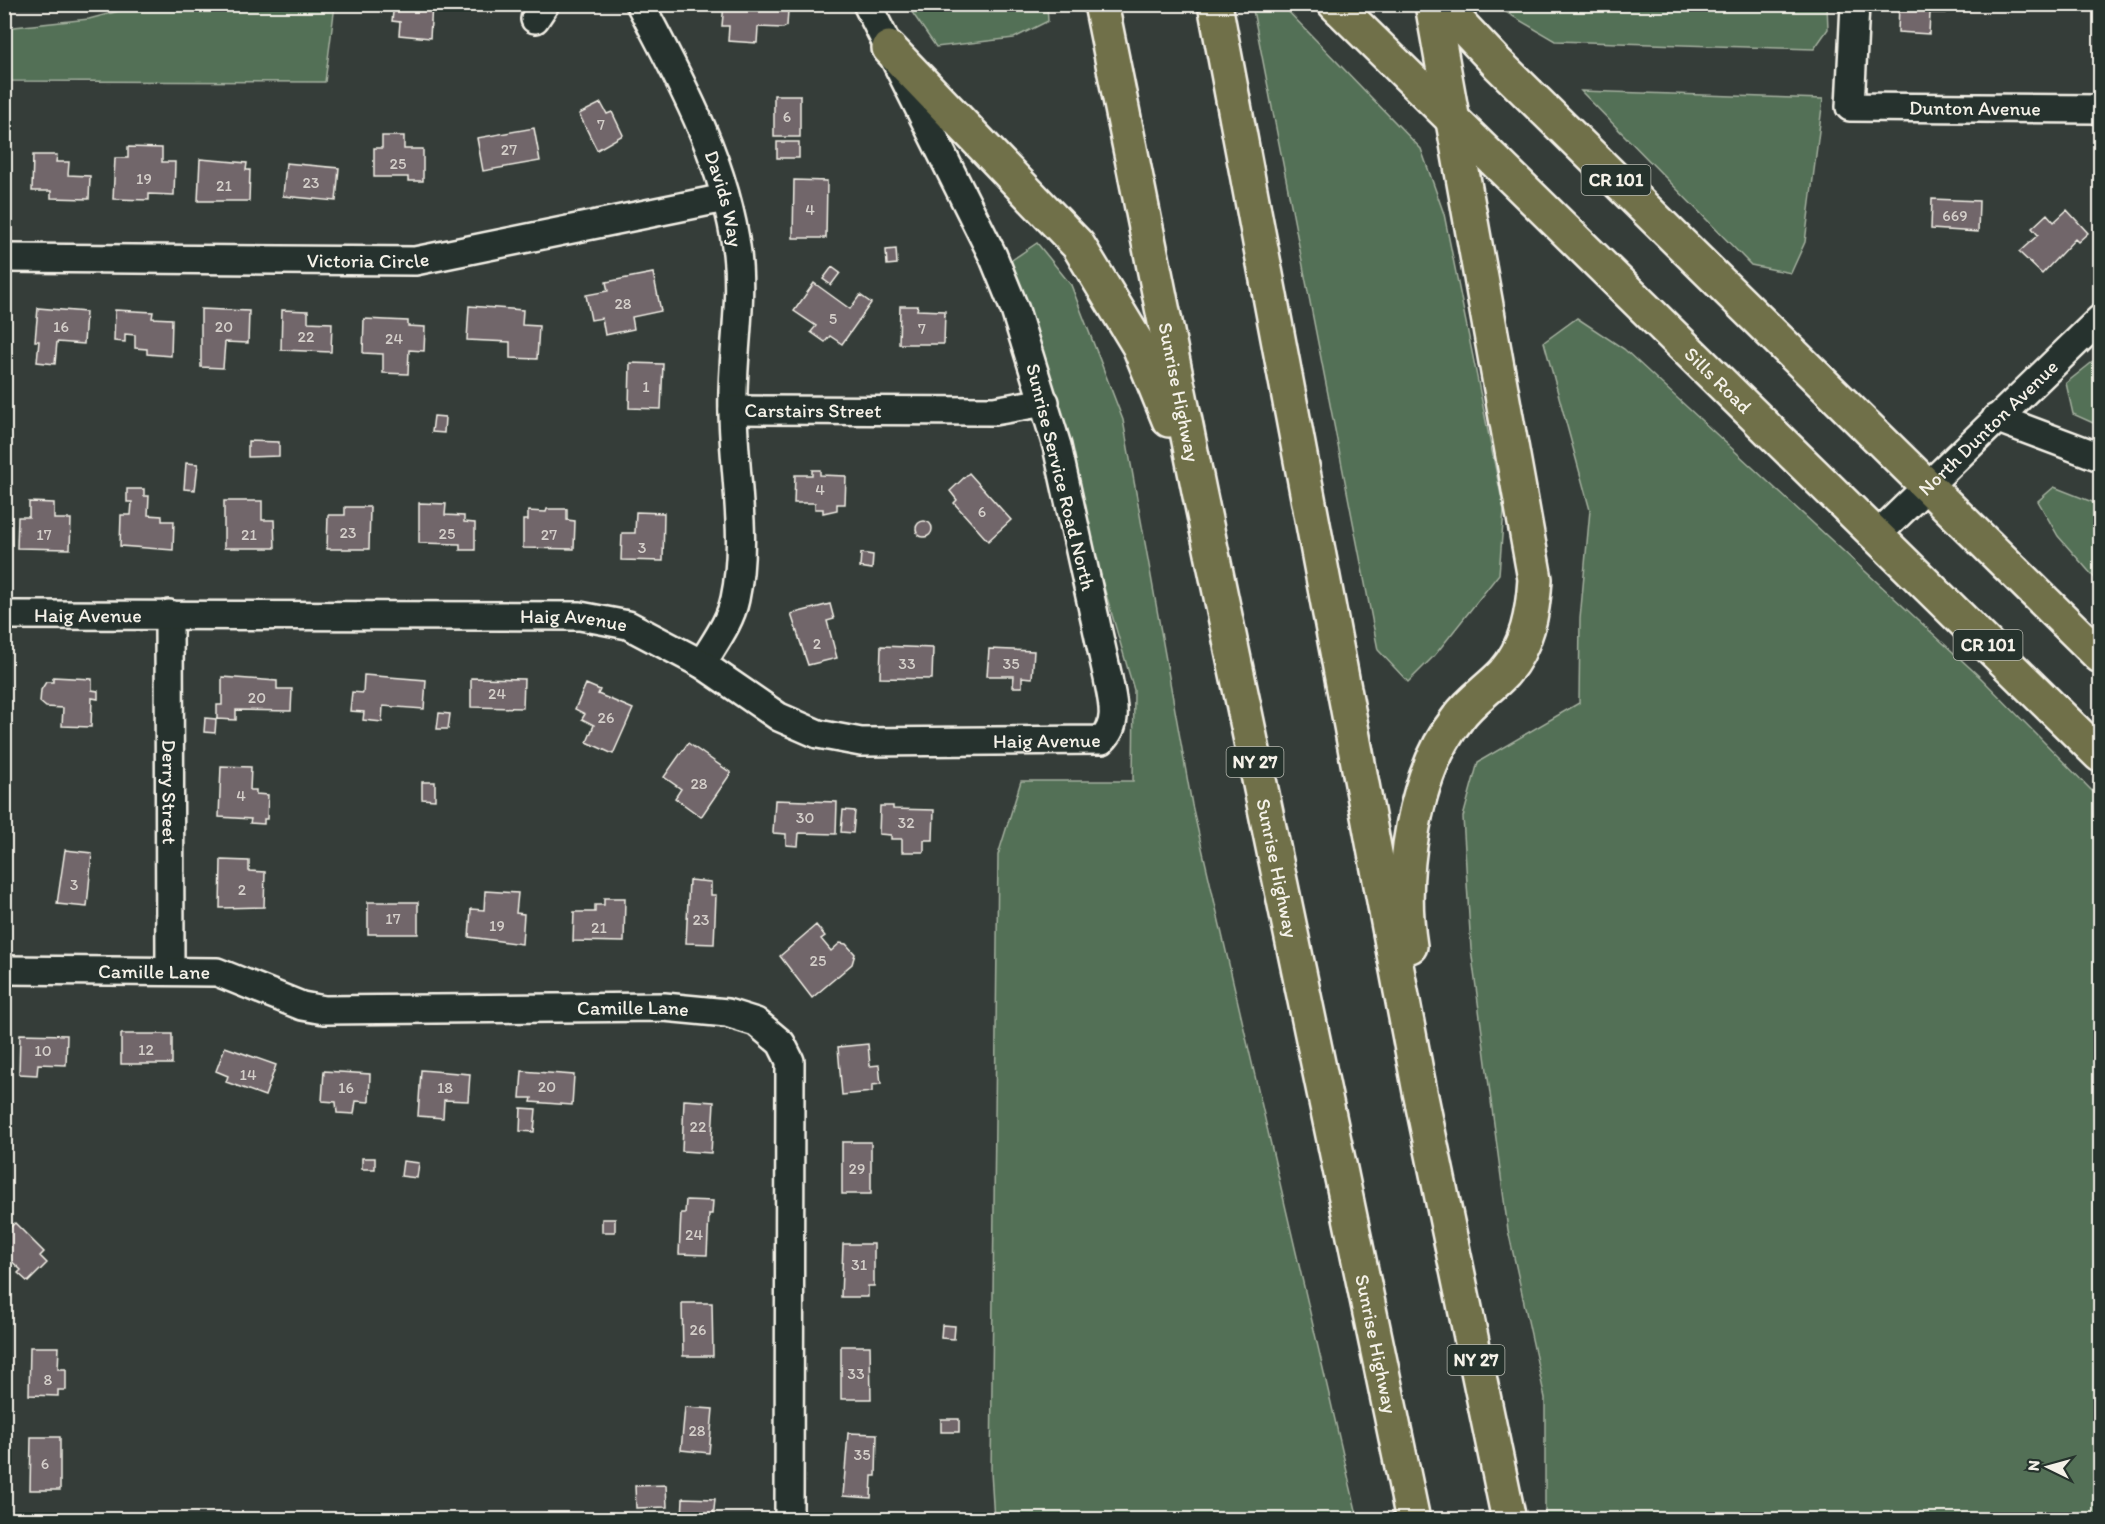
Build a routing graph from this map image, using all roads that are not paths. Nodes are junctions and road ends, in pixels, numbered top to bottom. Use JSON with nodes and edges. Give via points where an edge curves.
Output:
{"nodes":[{"id":1,"x":640,"y":4,"type":"edge"},
{"id":2,"x":867,"y":4,"type":"edge"},
{"id":3,"x":1101,"y":4,"type":"edge"},
{"id":4,"x":1215,"y":4,"type":"edge"},
{"id":5,"x":1335,"y":4,"type":"edge"},
{"id":6,"x":1432,"y":4,"type":"edge"},
{"id":7,"x":1441,"y":4,"type":"edge"},
{"id":8,"x":1855,"y":4,"type":"edge"},
{"id":9,"x":890,"y":48,"type":"junction"},
{"id":10,"x":2100,"y":109,"type":"edge"},
{"id":11,"x":1452,"y":119,"type":"junction"},
{"id":12,"x":725,"y":198,"type":"junction"},
{"id":13,"x":4,"y":258,"type":"edge"},
{"id":14,"x":2100,"y":319,"type":"edge"},
{"id":15,"x":1045,"y":402,"type":"junction"},
{"id":16,"x":733,"y":410,"type":"junction"},
{"id":17,"x":1996,"y":418,"type":"junction"},
{"id":18,"x":2100,"y":457,"type":"edge"},
{"id":19,"x":1926,"y":487,"type":"junction"},
{"id":20,"x":1199,"y":491,"type":"junction"},
{"id":21,"x":1876,"y":536,"type":"junction"},
{"id":22,"x":169,"y":614,"type":"junction"},
{"id":23,"x":4,"y":615,"type":"edge"},
{"id":24,"x":2100,"y":656,"type":"edge"},
{"id":25,"x":702,"y":664,"type":"junction"},
{"id":26,"x":1110,"y":732,"type":"joint"},
{"id":27,"x":2100,"y":755,"type":"edge"},
{"id":28,"x":4,"y":970,"type":"edge"},
{"id":29,"x":170,"y":970,"type":"junction"},
{"id":30,"x":1420,"y":1092,"type":"junction"},
{"id":31,"x":789,"y":1520,"type":"edge"},
{"id":32,"x":1413,"y":1520,"type":"edge"},
{"id":33,"x":1509,"y":1520,"type":"edge"}],
"edges":[{"from":1,"to":12,"type":"street","name":"Davids Way","via":[[687,91]]},
{"from":2,"to":9,"type":"street","name":"Sunrise Service Road North"},
{"from":3,"to":20,"type":"main road","name":"Sunrise Highway","number":"NY 27"},
{"from":4,"to":30,"type":"main road","number":"NY 27"},
{"from":5,"to":11,"type":"main road","name":"Sills Road","number":"CR 101"},
{"from":6,"to":11,"type":"main road"},
{"from":7,"to":19,"type":"main road","number":"CR 101"},
{"from":8,"to":10,"type":"street","name":"Dunton Avenue","via":[[1850,106]]},
{"from":9,"to":15,"type":"street","name":"Sunrise Service Road North","via":[[993,256]]},
{"from":9,"to":20,"type":"main road","via":[[1078,245],[1139,346]]},
{"from":11,"to":21,"type":"main road","name":"Sills Road","number":"CR 101"},
{"from":11,"to":30,"type":"main road","via":[[1535,579],[1534,607],[1525,638],[1504,672],[1456,719],[1433,759],[1420,800],[1410,856],[1408,916]]},
{"from":12,"to":13,"type":"street","name":"Victoria Circle","via":[[415,261]]},
{"from":12,"to":16,"type":"street","name":"Davids Way","via":[[737,255]]},
{"from":14,"to":17,"type":"street","name":"North Dunton Avenue"},
{"from":15,"to":16,"type":"street","name":"Carstairs Street","via":[[994,411]]},
{"from":15,"to":26,"type":"street","name":"Sunrise Service Road North","via":[[1108,678],[1114,717]]},
{"from":16,"to":25,"type":"street","name":"Carstairs Street","via":[[740,552],[736,588],[727,622]]},
{"from":17,"to":18,"type":"street"},
{"from":17,"to":19,"type":"street","name":"North Dunton Avenue"},
{"from":19,"to":21,"type":"street","name":"North Dunton Avenue"},
{"from":19,"to":24,"type":"main road","number":"CR 101"},
{"from":20,"to":32,"type":"main road","name":"Sunrise Highway","number":"NY 27"},
{"from":21,"to":27,"type":"main road","name":"Sills Road","number":"CR 101"},
{"from":22,"to":23,"type":"street","name":"Haig Avenue"},
{"from":22,"to":25,"type":"street","name":"Haig Avenue","via":[[580,616],[628,625]]},
{"from":22,"to":29,"type":"street","name":"Derry Street"},
{"from":25,"to":26,"type":"street","name":"Haig Avenue","via":[[779,717],[818,734],[861,742],[1092,741],[1102,740]]},
{"from":28,"to":29,"type":"street","name":"Camille Lane"},
{"from":29,"to":31,"type":"street","name":"Camille Lane","via":[[217,972],[302,1006],[324,1010],[664,1007],[727,1012],[756,1022],[781,1043],[790,1061],[792,1083]]},
{"from":30,"to":33,"type":"main road","number":"NY 27"}]}
